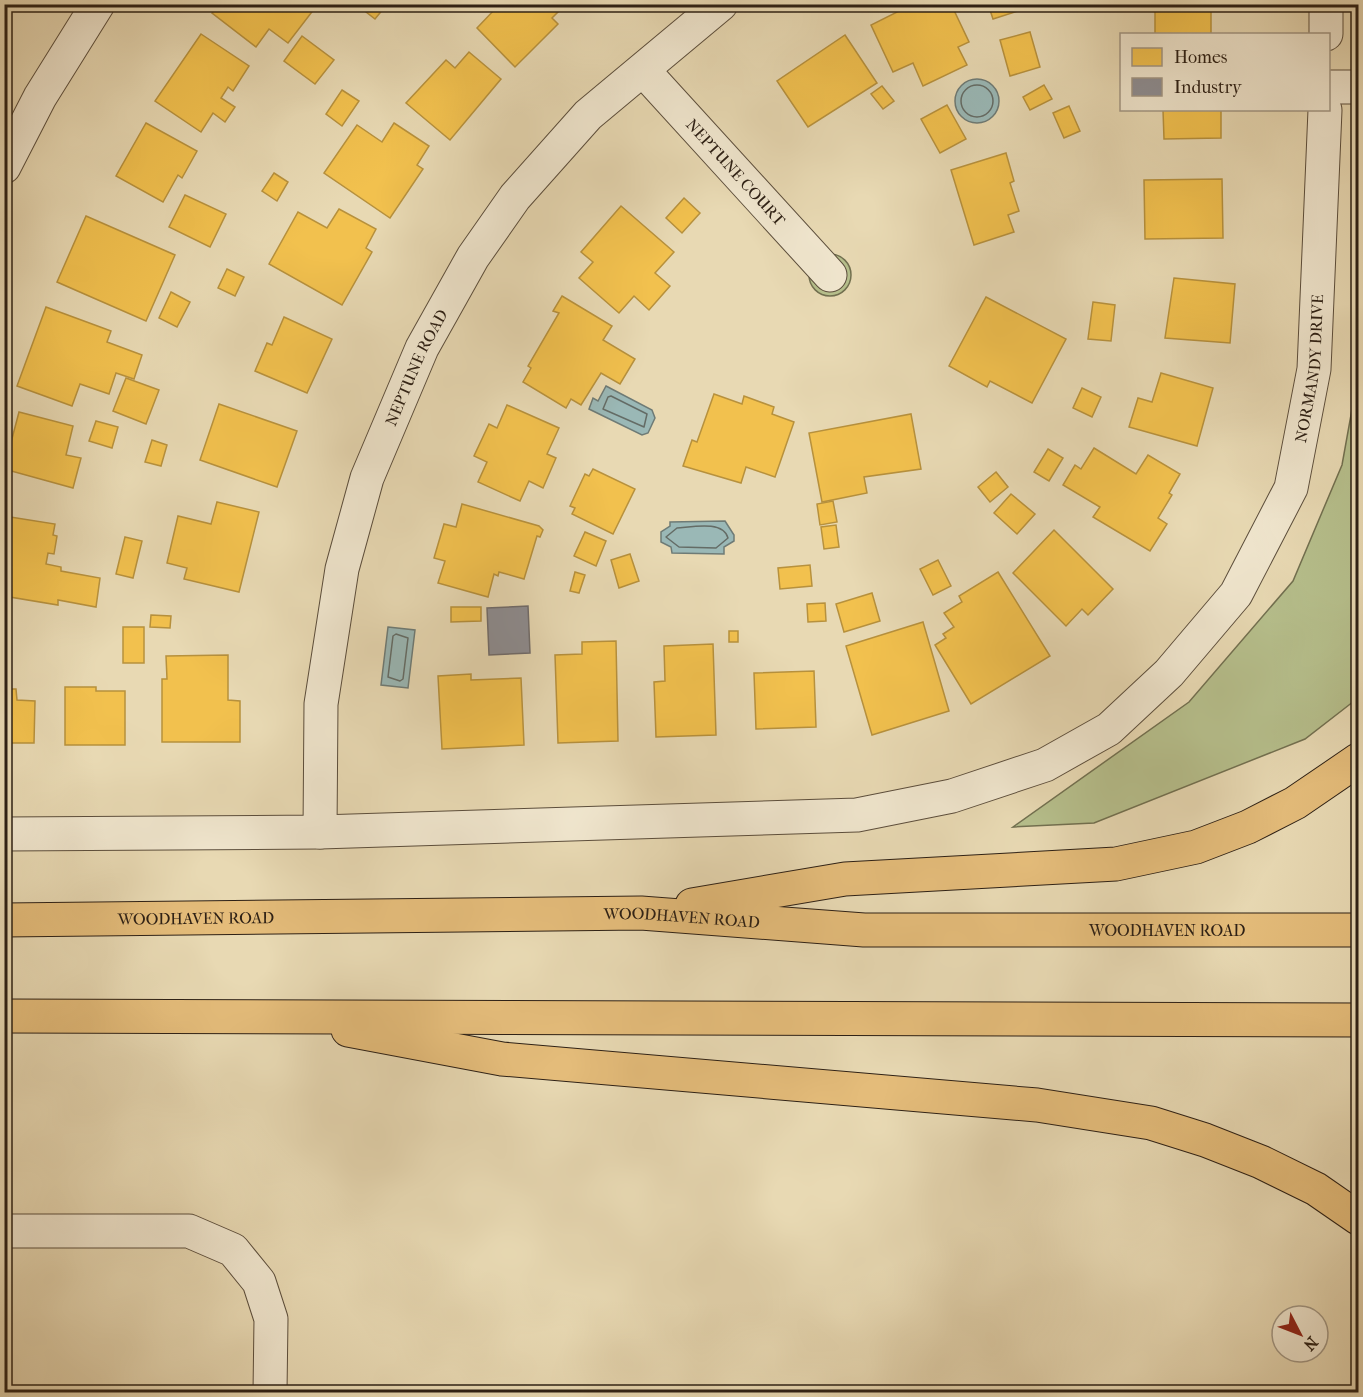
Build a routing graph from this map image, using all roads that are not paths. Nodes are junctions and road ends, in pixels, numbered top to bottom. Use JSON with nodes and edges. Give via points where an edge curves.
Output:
{"nodes":[{"id":1,"x":98,"y":4,"type":"edge"},
{"id":2,"x":721,"y":4,"type":"edge"},
{"id":3,"x":1326,"y":4,"type":"edge"},
{"id":4,"x":1326,"y":33,"type":"edge"},
{"id":5,"x":643,"y":70,"type":"junction"},
{"id":6,"x":1330,"y":87,"type":"edge"},
{"id":7,"x":1359,"y":87,"type":"edge"},
{"id":8,"x":1325,"y":111,"type":"edge"},
{"id":9,"x":4,"y":167,"type":"edge"},
{"id":10,"x":830,"y":275,"type":"dead end"},
{"id":11,"x":1359,"y":760,"type":"edge"},
{"id":12,"x":320,"y":832,"type":"junction"},
{"id":13,"x":4,"y":834,"type":"edge"},
{"id":14,"x":640,"y":914,"type":"junction"},
{"id":15,"x":4,"y":920,"type":"edge"},
{"id":16,"x":1359,"y":930,"type":"edge"},
{"id":17,"x":264,"y":1015,"type":"junction"},
{"id":18,"x":4,"y":1016,"type":"edge"},
{"id":19,"x":1359,"y":1020,"type":"edge"},
{"id":20,"x":1359,"y":1218,"type":"edge"},
{"id":21,"x":4,"y":1231,"type":"edge"},
{"id":22,"x":270,"y":1392,"type":"edge"}],
"edges":[{"from":1,"to":9,"type":"street","via":[[40,97]]},
{"from":2,"to":5,"type":"street","name":"NEPTUNE ROAD"},
{"from":3,"to":4,"type":"street"},
{"from":5,"to":10,"type":"street","name":"NEPTUNE COURT"},
{"from":5,"to":12,"type":"street","name":"NEPTUNE ROAD","via":[[588,115],[515,197],[473,257],[422,348],[371,467],[342,569],[321,704]]},
{"from":6,"to":7,"type":"street"},
{"from":8,"to":12,"type":"street","name":"NORMANDY DRIVE","via":[[1314,369],[1291,488],[1236,594],[1169,673],[1109,729],[1045,765],[952,796],[857,815]]},
{"from":11,"to":14,"type":"highway","via":[[1295,803],[1196,847],[1116,864],[845,879]]},
{"from":12,"to":13,"type":"street"},
{"from":14,"to":15,"type":"highway","name":"WOODHAVEN ROAD"},
{"from":14,"to":16,"type":"highway","name":"WOODHAVEN ROAD","via":[[864,930]]},
{"from":17,"to":18,"type":"highway"},
{"from":17,"to":19,"type":"highway"},
{"from":17,"to":20,"type":"highway","via":[[502,1059],[1037,1105],[1151,1123],[1261,1162],[1316,1189]]},
{"from":21,"to":22,"type":"street","via":[[189,1232],[233,1250],[259,1282],[271,1319]]}]}
